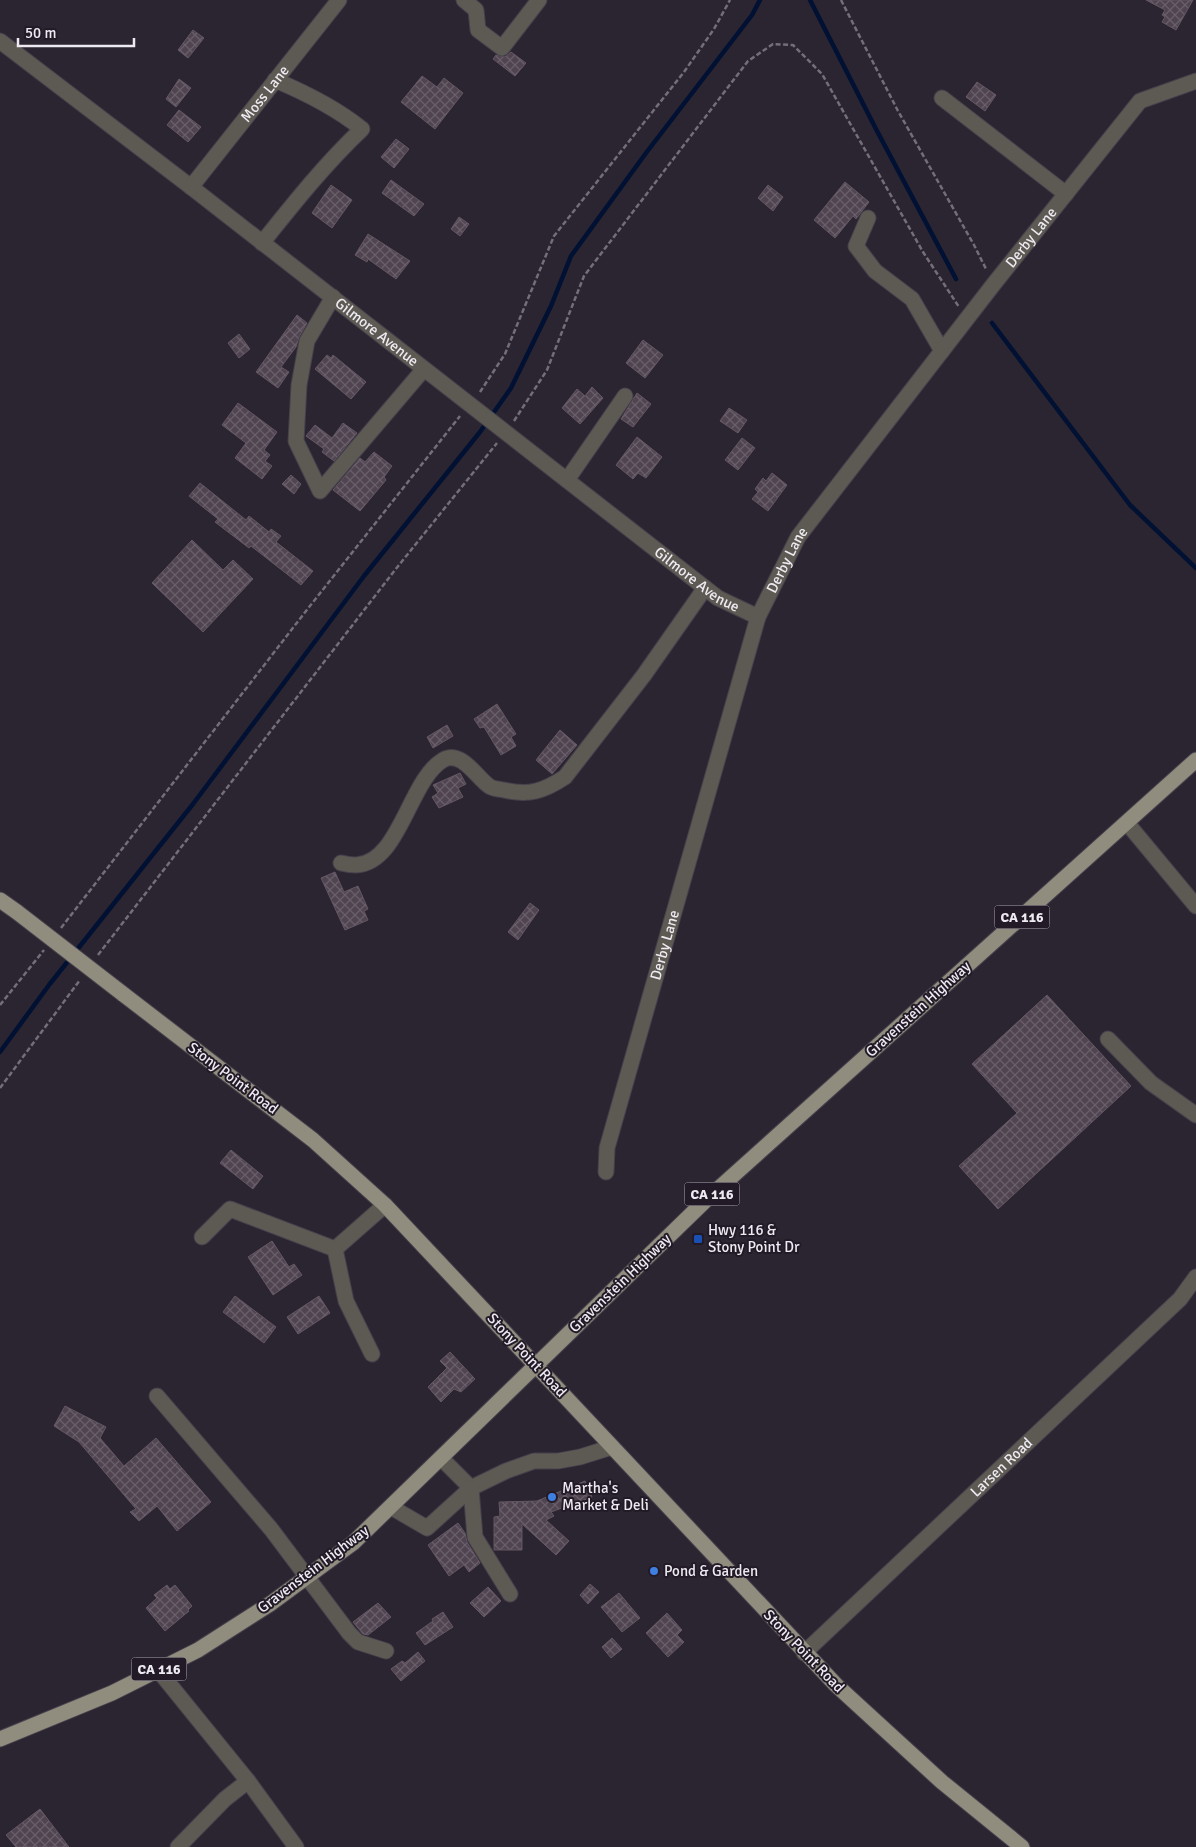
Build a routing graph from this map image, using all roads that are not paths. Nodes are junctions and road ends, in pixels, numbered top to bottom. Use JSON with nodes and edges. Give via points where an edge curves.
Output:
{"nodes":[{"id":1,"x":339,"y":0,"type":"edge"},
{"id":2,"x":464,"y":0,"type":"edge"},
{"id":3,"x":539,"y":0,"type":"edge"},
{"id":4,"x":0,"y":41,"type":"edge"},
{"id":5,"x":275,"y":80,"type":"junction"},
{"id":6,"x":1196,"y":81,"type":"edge"},
{"id":7,"x":942,"y":98,"type":"dead end"},
{"id":8,"x":191,"y":187,"type":"junction"},
{"id":9,"x":1066,"y":194,"type":"junction"},
{"id":10,"x":868,"y":218,"type":"dead end"},
{"id":11,"x":262,"y":243,"type":"junction"},
{"id":12,"x":333,"y":298,"type":"junction"},
{"id":13,"x":942,"y":351,"type":"junction"},
{"id":14,"x":424,"y":368,"type":"junction"},
{"id":15,"x":625,"y":396,"type":"dead end"},
{"id":16,"x":566,"y":480,"type":"junction"},
{"id":17,"x":705,"y":588,"type":"junction"},
{"id":18,"x":758,"y":617,"type":"junction"},
{"id":19,"x":1196,"y":760,"type":"edge"},
{"id":20,"x":1127,"y":823,"type":"junction"},
{"id":21,"x":341,"y":863,"type":"dead end"},
{"id":22,"x":0,"y":900,"type":"edge"},
{"id":23,"x":1196,"y":906,"type":"edge"},
{"id":24,"x":1108,"y":1039,"type":"dead end"},
{"id":25,"x":1196,"y":1115,"type":"edge"},
{"id":26,"x":606,"y":1172,"type":"dead end"},
{"id":27,"x":385,"y":1204,"type":"junction"},
{"id":28,"x":202,"y":1237,"type":"dead end"},
{"id":29,"x":334,"y":1249,"type":"junction"},
{"id":30,"x":1196,"y":1277,"type":"edge"},
{"id":31,"x":372,"y":1354,"type":"dead end"},
{"id":32,"x":536,"y":1365,"type":"junction"},
{"id":33,"x":157,"y":1396,"type":"dead end"},
{"id":34,"x":612,"y":1447,"type":"junction"},
{"id":35,"x":441,"y":1458,"type":"junction"},
{"id":36,"x":471,"y":1488,"type":"junction"},
{"id":37,"x":391,"y":1507,"type":"junction"},
{"id":38,"x":307,"y":1577,"type":"junction"},
{"id":39,"x":510,"y":1594,"type":"dead end"},
{"id":40,"x":386,"y":1651,"type":"dead end"},
{"id":41,"x":804,"y":1653,"type":"junction"},
{"id":42,"x":158,"y":1670,"type":"junction"},
{"id":43,"x":0,"y":1739,"type":"edge"},
{"id":44,"x":248,"y":1781,"type":"junction"},
{"id":45,"x":178,"y":1847,"type":"edge"},
{"id":46,"x":296,"y":1847,"type":"edge"},
{"id":47,"x":1022,"y":1847,"type":"edge"}],
"edges":[{"from":1,"to":5,"type":"street","name":"Moss Lane"},
{"from":2,"to":3,"type":"street","via":[[476,10],[478,30],[502,48]]},
{"from":4,"to":8,"type":"street","name":"Gilmore Avenue"},
{"from":5,"to":8,"type":"street","name":"Moss Lane"},
{"from":5,"to":11,"type":"street","via":[[309,95],[362,129],[299,196]]},
{"from":6,"to":9,"type":"street","name":"Derby Lane","via":[[1140,101]]},
{"from":7,"to":9,"type":"street"},
{"from":8,"to":11,"type":"street","name":"Gilmore Avenue"},
{"from":9,"to":13,"type":"street","name":"Derby Lane"},
{"from":10,"to":13,"type":"street","via":[[856,246],[875,271],[912,299]]},
{"from":11,"to":12,"type":"street","name":"Gilmore Avenue"},
{"from":12,"to":14,"type":"street","name":"Gilmore Avenue"},
{"from":12,"to":14,"type":"street","via":[[307,342],[299,385],[296,441],[320,491]]},
{"from":13,"to":18,"type":"street","name":"Derby Lane","via":[[798,537]]},
{"from":14,"to":16,"type":"street","name":"Gilmore Avenue"},
{"from":15,"to":16,"type":"street"},
{"from":16,"to":17,"type":"street","name":"Gilmore Avenue"},
{"from":17,"to":18,"type":"street","name":"Gilmore Avenue","via":[[718,598]]},
{"from":17,"to":21,"type":"street","via":[[644,676],[565,777],[537,792],[517,793],[490,787],[462,762],[452,757],[445,758],[425,778],[395,834],[382,851],[366,863]]},
{"from":18,"to":26,"type":"street","name":"Derby Lane","via":[[607,1148]]},
{"from":19,"to":20,"type":"main road","name":"Gravenstein Highway","number":"CA 116"},
{"from":20,"to":23,"type":"street"},
{"from":20,"to":32,"type":"main road","name":"Gravenstein Highway","number":"CA 116","via":[[715,1192]]},
{"from":22,"to":27,"type":"main road","name":"Stony Point Road","bridge":true,"via":[[313,1140]]},
{"from":24,"to":25,"type":"street","via":[[1151,1083]]},
{"from":27,"to":29,"type":"street"},
{"from":27,"to":32,"type":"main road","name":"Stony Point Road"},
{"from":28,"to":29,"type":"street","via":[[230,1210]]},
{"from":29,"to":31,"type":"street","via":[[346,1301]]},
{"from":30,"to":41,"type":"street","name":"Larsen Road","via":[[1180,1299]]},
{"from":32,"to":34,"type":"main road","name":"Stony Point Road"},
{"from":32,"to":35,"type":"main road","name":"Gravenstein Highway","number":"CA 116"},
{"from":33,"to":38,"type":"street","via":[[272,1529]]},
{"from":34,"to":36,"type":"street","via":[[558,1461],[534,1461]]},
{"from":34,"to":41,"type":"main road","name":"Stony Point Road"},
{"from":35,"to":36,"type":"street"},
{"from":35,"to":37,"type":"main road","name":"Gravenstein Highway","number":"CA 116"},
{"from":36,"to":37,"type":"street","via":[[428,1528]]},
{"from":36,"to":39,"type":"street","via":[[475,1537]]},
{"from":37,"to":38,"type":"main road","name":"Gravenstein Highway","number":"CA 116","via":[[353,1543]]},
{"from":38,"to":40,"type":"street","via":[[358,1642]]},
{"from":38,"to":42,"type":"main road","name":"Gravenstein Highway","number":"CA 116","via":[[198,1650]]},
{"from":41,"to":47,"type":"main road","name":"Stony Point Road","via":[[942,1782]]},
{"from":42,"to":43,"type":"main road","name":"Gravenstein Highway","number":"CA 116","via":[[112,1693]]},
{"from":42,"to":44,"type":"street"},
{"from":44,"to":45,"type":"street","via":[[225,1799]]},
{"from":44,"to":46,"type":"street"}]}
